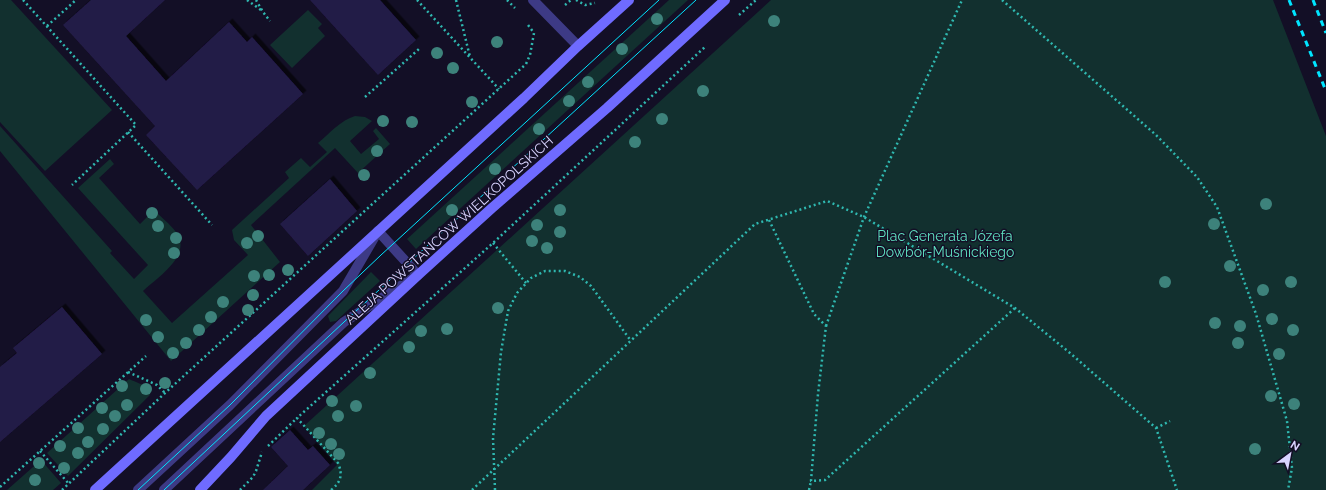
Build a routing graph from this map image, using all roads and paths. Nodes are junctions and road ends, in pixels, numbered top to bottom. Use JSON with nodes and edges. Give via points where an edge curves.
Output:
{"nodes":[{"id":1,"x":23,"y":0,"type":"edge"},
{"id":2,"x":76,"y":0,"type":"edge"},
{"id":3,"x":247,"y":0,"type":"edge"},
{"id":4,"x":256,"y":0,"type":"edge"},
{"id":5,"x":417,"y":0,"type":"edge"},
{"id":6,"x":456,"y":0,"type":"edge"},
{"id":7,"x":507,"y":0,"type":"edge"},
{"id":8,"x":533,"y":0,"type":"edge"},
{"id":9,"x":576,"y":0,"type":"edge"},
{"id":10,"x":598,"y":0,"type":"edge"},
{"id":11,"x":629,"y":0,"type":"edge"},
{"id":12,"x":725,"y":0,"type":"edge"},
{"id":13,"x":756,"y":0,"type":"edge"},
{"id":14,"x":962,"y":0,"type":"edge"},
{"id":15,"x":1002,"y":0,"type":"edge"},
{"id":16,"x":263,"y":12,"type":"junction"},
{"id":17,"x":519,"y":13,"type":"dead end"},
{"id":18,"x":739,"y":16,"type":"dead end"},
{"id":19,"x":270,"y":21,"type":"dead end"},
{"id":20,"x":527,"y":23,"type":"dead end"},
{"id":21,"x":47,"y":26,"type":"junction"},
{"id":22,"x":710,"y":42,"type":"dead end"},
{"id":23,"x":578,"y":46,"type":"junction"},
{"id":24,"x":419,"y":49,"type":"dead end"},
{"id":25,"x":471,"y":58,"type":"junction"},
{"id":26,"x":499,"y":89,"type":"junction"},
{"id":27,"x":366,"y":97,"type":"dead end"},
{"id":28,"x":128,"y":132,"type":"junction"},
{"id":29,"x":72,"y":185,"type":"dead end"},
{"id":30,"x":864,"y":216,"type":"junction"},
{"id":31,"x":769,"y":220,"type":"junction"},
{"id":32,"x":212,"y":225,"type":"dead end"},
{"id":33,"x":378,"y":231,"type":"junction"},
{"id":34,"x":493,"y":243,"type":"junction"},
{"id":35,"x":418,"y":275,"type":"junction"},
{"id":36,"x":526,"y":283,"type":"junction"},
{"id":37,"x":1014,"y":308,"type":"junction"},
{"id":38,"x":826,"y":326,"type":"junction"},
{"id":39,"x":631,"y":341,"type":"junction"},
{"id":40,"x":146,"y":356,"type":"dead end"},
{"id":41,"x":128,"y":372,"type":"junction"},
{"id":42,"x":165,"y":393,"type":"junction"},
{"id":43,"x":297,"y":418,"type":"junction"},
{"id":44,"x":1170,"y":421,"type":"dead end"},
{"id":45,"x":1156,"y":428,"type":"junction"},
{"id":46,"x":40,"y":451,"type":"junction"},
{"id":47,"x":494,"y":471,"type":"junction"},
{"id":48,"x":811,"y":481,"type":"junction"},
{"id":49,"x":69,"y":484,"type":"junction"},
{"id":50,"x":0,"y":487,"type":"edge"},
{"id":51,"x":62,"y":490,"type":"edge"},
{"id":52,"x":95,"y":490,"type":"edge"},
{"id":53,"x":138,"y":490,"type":"edge"},
{"id":54,"x":164,"y":490,"type":"edge"},
{"id":55,"x":200,"y":490,"type":"edge"},
{"id":56,"x":240,"y":490,"type":"edge"},
{"id":57,"x":331,"y":490,"type":"edge"},
{"id":58,"x":472,"y":490,"type":"edge"},
{"id":59,"x":495,"y":490,"type":"edge"},
{"id":60,"x":808,"y":490,"type":"edge"},
{"id":61,"x":1177,"y":490,"type":"edge"},
{"id":62,"x":1288,"y":490,"type":"edge"}],
"edges":[{"from":1,"to":21,"type":"path"},
{"from":2,"to":21,"type":"path"},
{"from":3,"to":16,"type":"path"},
{"from":4,"to":16,"type":"path"},
{"from":5,"to":25,"type":"path"},
{"from":6,"to":25,"type":"path"},
{"from":7,"to":17,"type":"path"},
{"from":8,"to":23,"type":"street"},
{"from":9,"to":10,"type":"path","via":[[585,5],[594,4]]},
{"from":11,"to":23,"type":"street"},
{"from":12,"to":35,"type":"street","name":"ALEJA POWSTAŃCÓW WIELKOPOLSKICH"},
{"from":13,"to":18,"type":"path"},
{"from":14,"to":30,"type":"path"},
{"from":15,"to":62,"type":"path","via":[[1156,135],[1197,177],[1217,207],[1256,314],[1287,421],[1292,468]]},
{"from":16,"to":19,"type":"path"},
{"from":20,"to":26,"type":"path","via":[[534,34],[530,55],[526,64]]},
{"from":21,"to":28,"type":"path","via":[[136,125]]},
{"from":22,"to":34,"type":"path"},
{"from":23,"to":33,"type":"street"},
{"from":24,"to":27,"type":"path"},
{"from":25,"to":26,"type":"path"},
{"from":26,"to":42,"type":"path"},
{"from":28,"to":29,"type":"path"},
{"from":28,"to":32,"type":"path"},
{"from":30,"to":31,"type":"path","via":[[827,201]]},
{"from":30,"to":37,"type":"path"},
{"from":30,"to":38,"type":"path"},
{"from":31,"to":38,"type":"path","via":[[814,314]]},
{"from":31,"to":39,"type":"path","via":[[756,224]]},
{"from":33,"to":35,"type":"street"},
{"from":33,"to":52,"type":"street"},
{"from":33,"to":53,"type":"street","via":[[343,291],[234,401]]},
{"from":34,"to":36,"type":"path"},
{"from":34,"to":43,"type":"path"},
{"from":35,"to":54,"type":"street","via":[[344,322]]},
{"from":35,"to":55,"type":"street","name":"ALEJA POWSTAŃCÓW WIELKOPOLSKICH","via":[[266,416]]},
{"from":36,"to":39,"type":"path","via":[[545,271],[565,271],[580,277],[591,286]]},
{"from":36,"to":47,"type":"path","via":[[516,293],[508,311],[501,352],[493,438]]},
{"from":37,"to":45,"type":"path"},
{"from":37,"to":48,"type":"path","via":[[825,480]]},
{"from":38,"to":48,"type":"path"},
{"from":39,"to":47,"type":"path"},
{"from":40,"to":41,"type":"path"},
{"from":41,"to":42,"type":"path","via":[[157,385]]},
{"from":41,"to":46,"type":"path"},
{"from":42,"to":49,"type":"path"},
{"from":43,"to":56,"type":"path","via":[[261,454],[253,477]]},
{"from":43,"to":57,"type":"path","via":[[338,463],[340,480]]},
{"from":44,"to":45,"type":"path"},
{"from":45,"to":61,"type":"path"},
{"from":46,"to":49,"type":"path"},
{"from":46,"to":50,"type":"path"},
{"from":47,"to":58,"type":"path"},
{"from":47,"to":59,"type":"path"},
{"from":48,"to":60,"type":"path"},
{"from":49,"to":51,"type":"path"}]}
